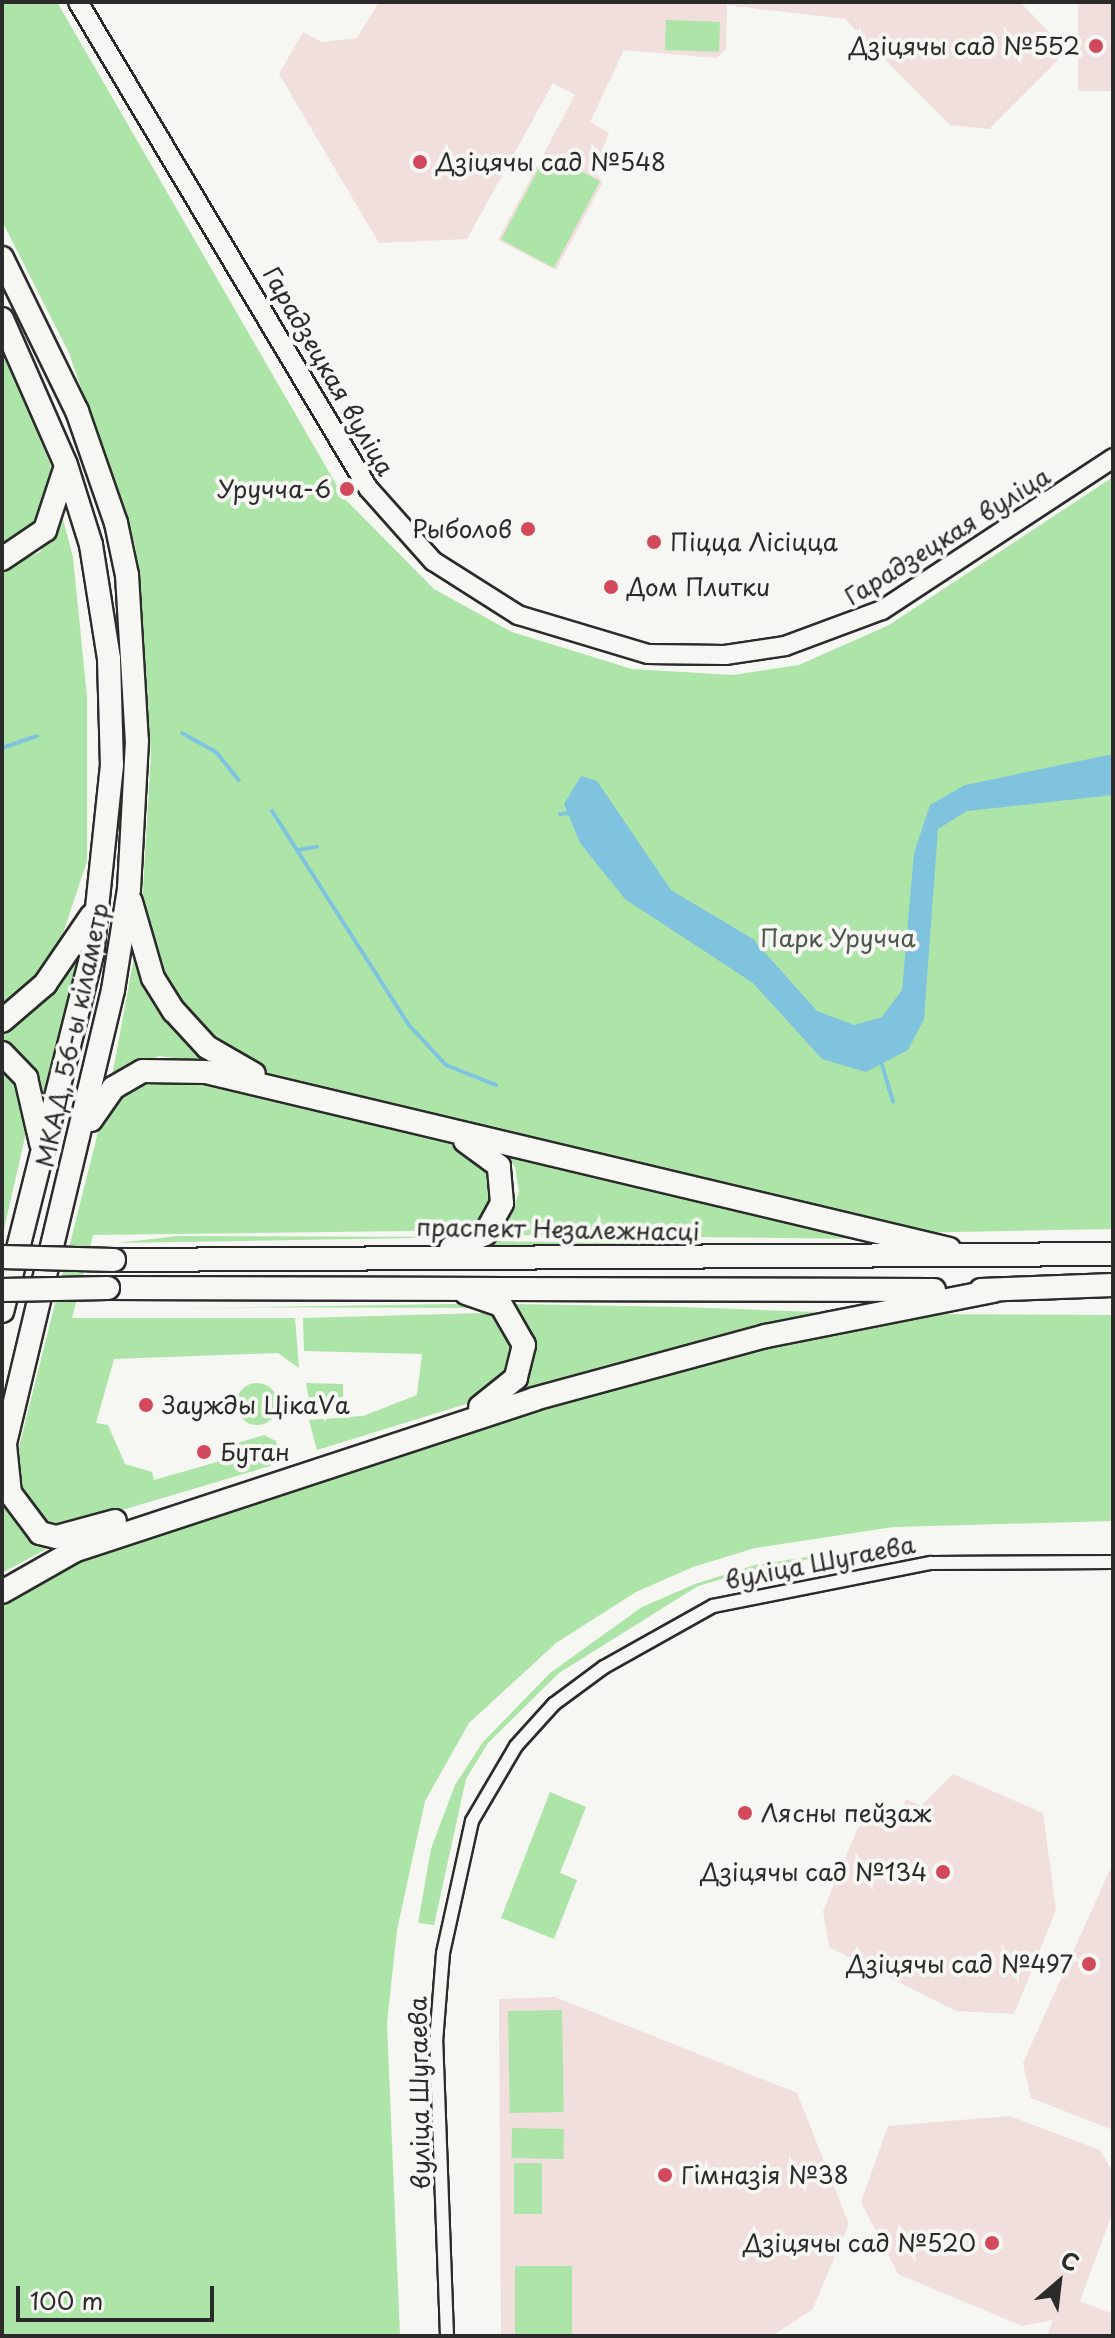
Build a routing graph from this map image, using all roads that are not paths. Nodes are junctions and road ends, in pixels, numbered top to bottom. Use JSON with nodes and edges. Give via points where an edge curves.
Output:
{"nodes":[{"id":1,"x":78,"y":2,"type":"edge"},
{"id":2,"x":2,"y":258,"type":"edge"},
{"id":3,"x":2,"y":319,"type":"edge"},
{"id":4,"x":1113,"y":458,"type":"edge"},
{"id":5,"x":66,"y":465,"type":"junction"},
{"id":6,"x":2,"y":559,"type":"edge"},
{"id":7,"x":129,"y":889,"type":"junction"},
{"id":8,"x":99,"y":903,"type":"junction"},
{"id":9,"x":2,"y":1021,"type":"edge"},
{"id":10,"x":2,"y":1053,"type":"edge"},
{"id":11,"x":314,"y":1095,"type":"junction"},
{"id":12,"x":419,"y":1123,"type":"junction"},
{"id":13,"x":78,"y":1144,"type":"junction"},
{"id":14,"x":41,"y":1148,"type":"junction"},
{"id":15,"x":430,"y":1252,"type":"junction"},
{"id":16,"x":1113,"y":1254,"type":"edge"},
{"id":17,"x":2,"y":1257,"type":"edge"},
{"id":18,"x":997,"y":1260,"type":"junction"},
{"id":19,"x":438,"y":1285,"type":"junction"},
{"id":20,"x":1113,"y":1287,"type":"edge"},
{"id":21,"x":2,"y":1290,"type":"edge"},
{"id":22,"x":994,"y":1291,"type":"junction"},
{"id":23,"x":2,"y":1311,"type":"edge"},
{"id":24,"x":4,"y":1451,"type":"edge"},
{"id":25,"x":297,"y":1473,"type":"junction"},
{"id":26,"x":1113,"y":1562,"type":"edge"},
{"id":27,"x":2,"y":1592,"type":"edge"},
{"id":28,"x":447,"y":2336,"type":"edge"}],
"edges":[{"from":1,"to":4,"type":"street","name":"Гарадзецкая вуліца","via":[[368,488],[433,561],[518,615],[648,654],[725,655],[785,646],[882,610]]},
{"from":2,"to":7,"type":"highway","name":"МКАД, 56-ы кіламетр","via":[[77,411],[127,575],[137,741]]},
{"from":3,"to":5,"type":"highway","name":"МКАД, 56-ы кіламетр"},
{"from":5,"to":6,"type":"highway","via":[[45,530]]},
{"from":5,"to":8,"type":"highway","name":"МКАД, 56-ы кіламетр","via":[[91,545],[109,659],[112,765]]},
{"from":7,"to":11,"type":"highway","via":[[153,978],[190,1031],[230,1064]]},
{"from":7,"to":13,"type":"highway","name":"МКАД, 56-ы кіламетр"},
{"from":8,"to":9,"type":"highway","via":[[65,960]]},
{"from":8,"to":14,"type":"highway","name":"МКАД, 56-ы кіламетр"},
{"from":10,"to":14,"type":"highway","via":[[26,1078]]},
{"from":11,"to":12,"type":"highway"},
{"from":11,"to":13,"type":"highway","via":[[159,1068],[113,1088]]},
{"from":12,"to":15,"type":"highway","via":[[483,1149],[504,1179],[502,1203],[485,1234]]},
{"from":12,"to":18,"type":"highway","via":[[809,1221]]},
{"from":13,"to":24,"type":"highway","name":"МКАД, 56-ы кіламетр"},
{"from":14,"to":23,"type":"highway","name":"МКАД, 56-ы кіламетр"},
{"from":15,"to":17,"type":"highway","name":"праспект Незалежнасці","bridge":true,"via":[[114,1260]]},
{"from":15,"to":18,"type":"highway","name":"праспект Незалежнасці"},
{"from":16,"to":18,"type":"highway","name":"праспект Незалежнасці"},
{"from":19,"to":21,"type":"highway","bridge":true},
{"from":19,"to":22,"type":"highway"},
{"from":19,"to":25,"type":"highway","via":[[493,1300],[517,1323],[524,1355],[510,1385],[483,1406]]},
{"from":20,"to":22,"type":"highway"},
{"from":22,"to":25,"type":"highway","via":[[766,1336],[534,1399]]},
{"from":24,"to":25,"type":"highway","via":[[19,1513],[56,1537]]},
{"from":25,"to":27,"type":"highway","via":[[76,1550]]},
{"from":26,"to":28,"type":"street","name":"вуліца Шугаева","via":[[931,1563],[713,1606],[604,1667],[554,1704],[516,1746],[463,1849],[442,1966],[436,2042]]}]}
